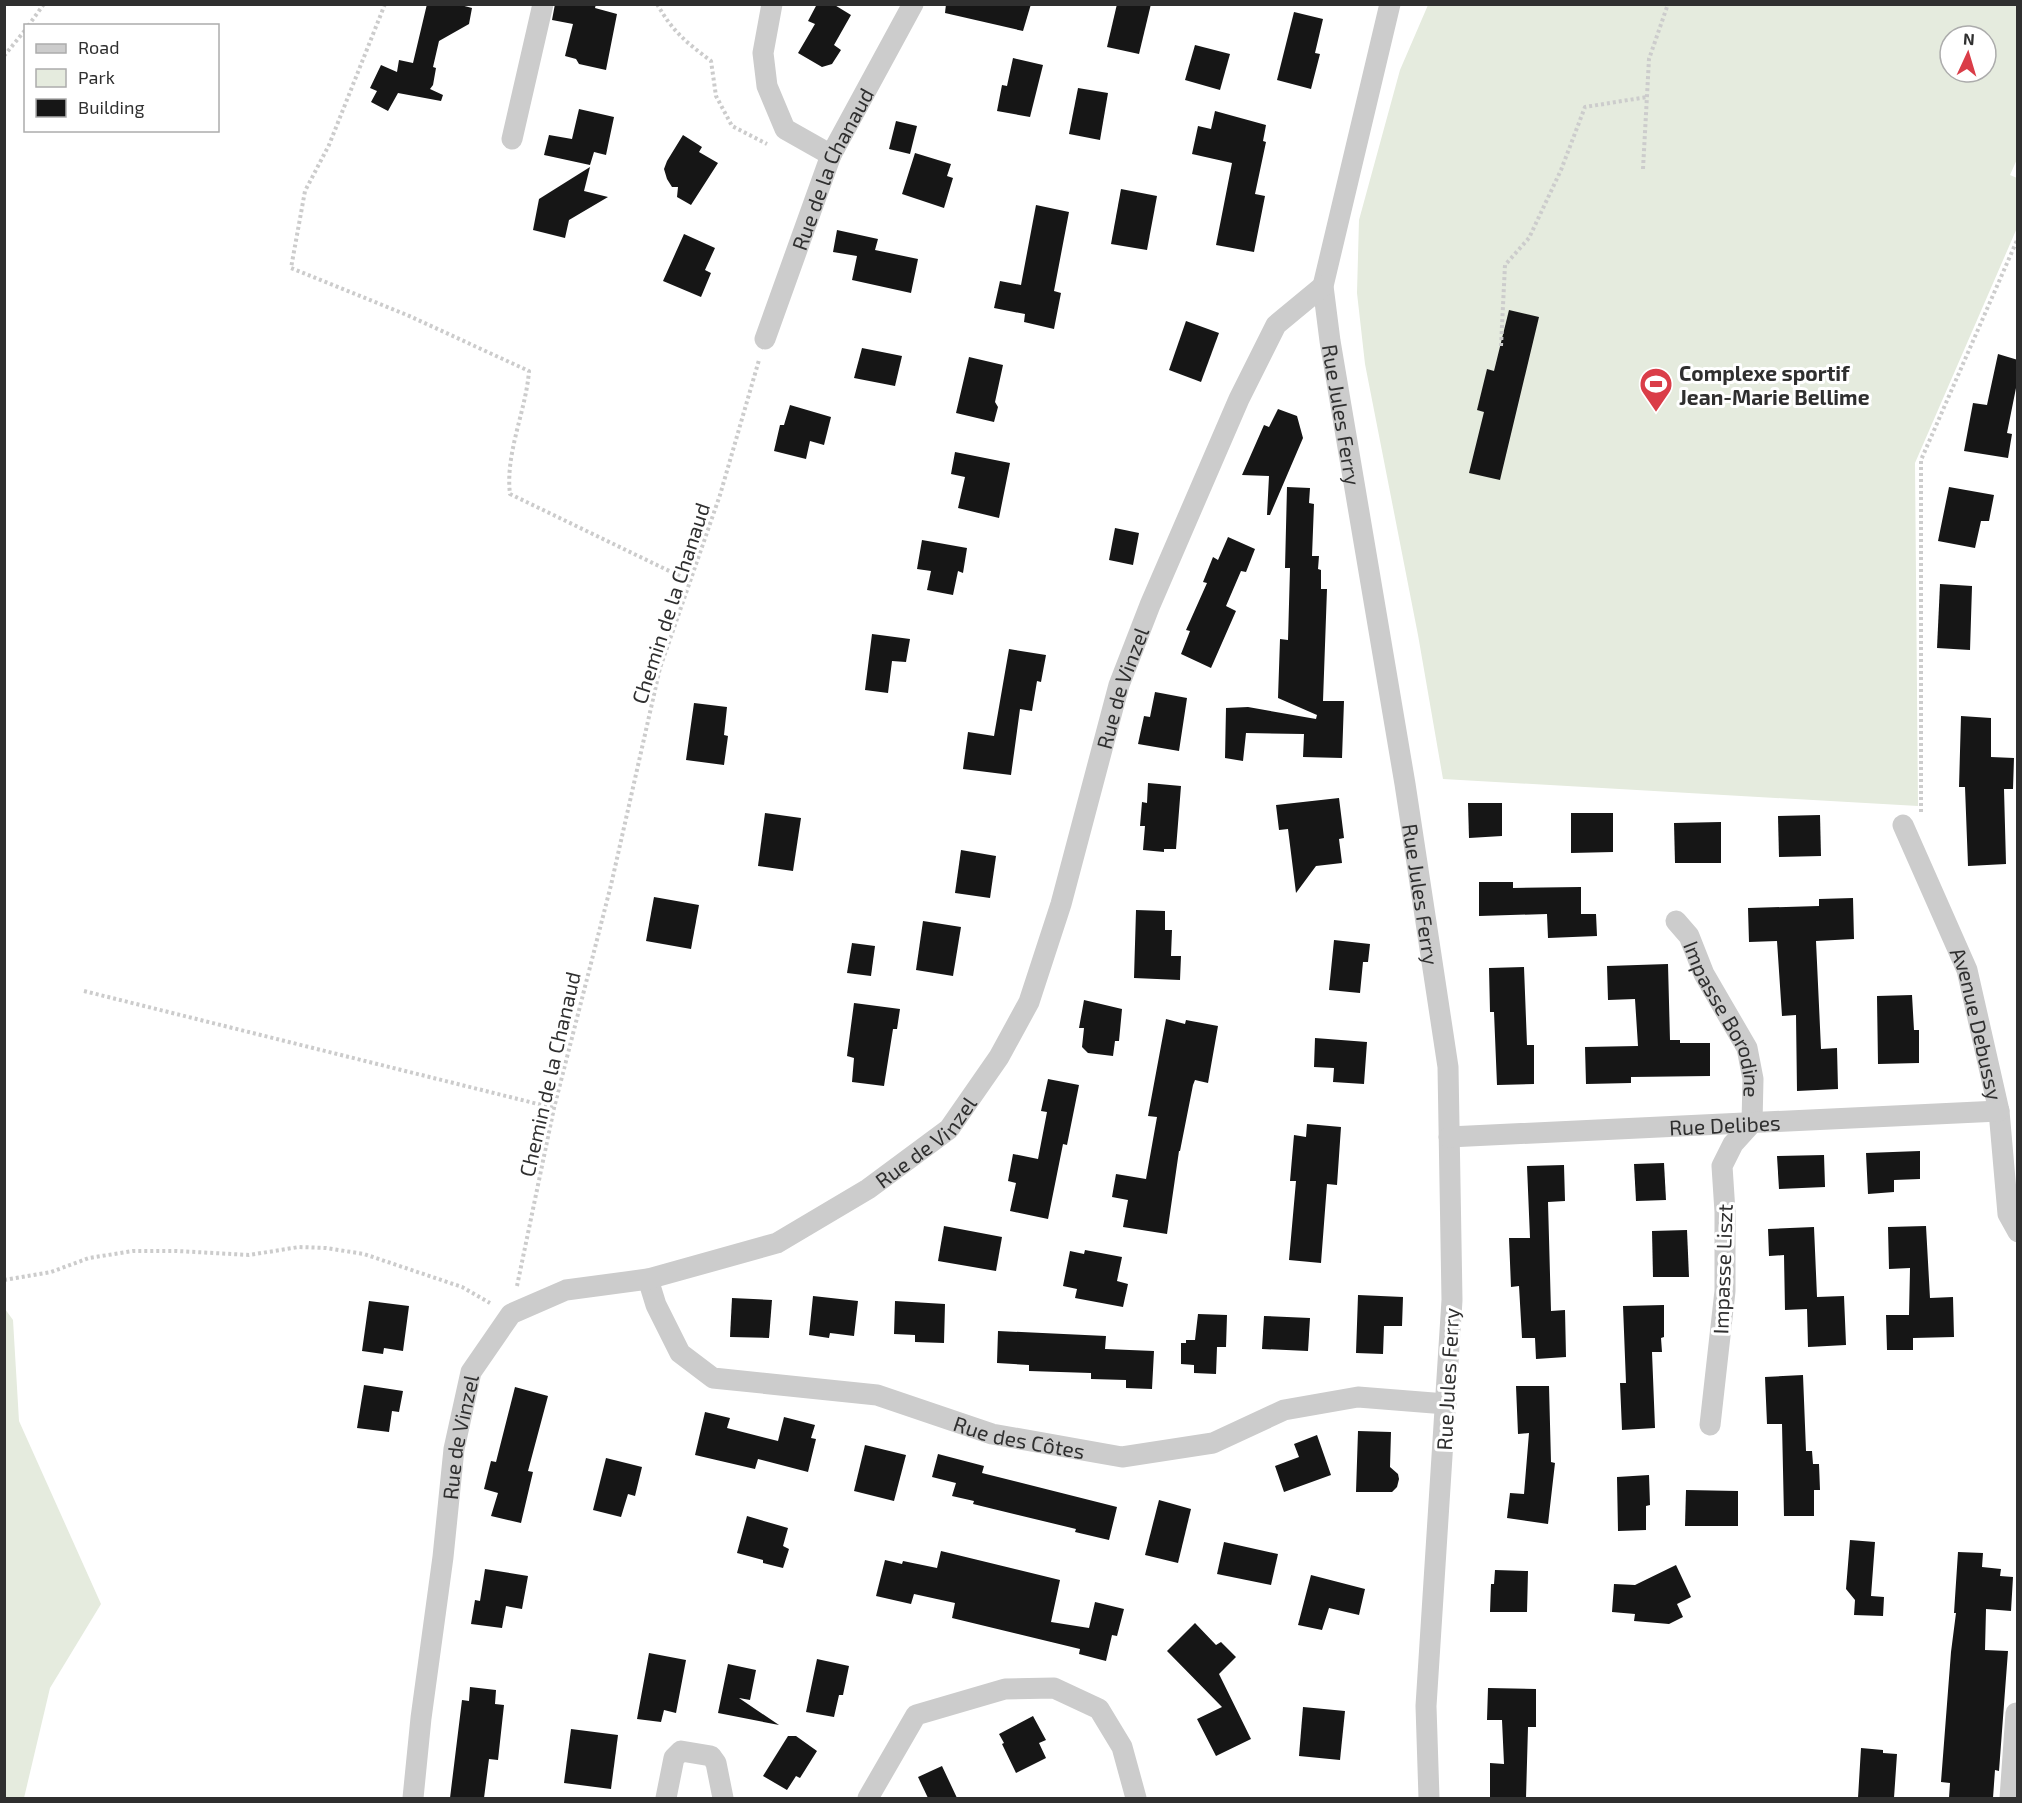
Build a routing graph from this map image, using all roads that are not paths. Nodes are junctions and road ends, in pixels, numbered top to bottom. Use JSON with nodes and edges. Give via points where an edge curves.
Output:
{"nodes":[{"id":1,"x":543,"y":4,"type":"edge"},
{"id":2,"x":772,"y":4,"type":"edge"},
{"id":3,"x":913,"y":4,"type":"edge"},
{"id":4,"x":1390,"y":4,"type":"edge"},
{"id":5,"x":512,"y":139,"type":"dead end"},
{"id":6,"x":831,"y":155,"type":"junction"},
{"id":7,"x":1323,"y":286,"type":"junction"},
{"id":8,"x":765,"y":339,"type":"road end"},
{"id":9,"x":1904,"y":825,"type":"road end"},
{"id":10,"x":1676,"y":921,"type":"dead end"},
{"id":11,"x":1999,"y":1111,"type":"junction"},
{"id":12,"x":1752,"y":1123,"type":"junction"},
{"id":13,"x":1449,"y":1137,"type":"junction"},
{"id":14,"x":2018,"y":1232,"type":"edge"},
{"id":15,"x":648,"y":1279,"type":"junction"},
{"id":16,"x":1446,"y":1404,"type":"junction"},
{"id":17,"x":1710,"y":1425,"type":"dead end"},
{"id":18,"x":2016,"y":1713,"type":"dead end"},
{"id":19,"x":414,"y":1798,"type":"edge"},
{"id":20,"x":666,"y":1798,"type":"edge"},
{"id":21,"x":723,"y":1798,"type":"edge"},
{"id":22,"x":868,"y":1798,"type":"edge"},
{"id":23,"x":1136,"y":1798,"type":"edge"},
{"id":24,"x":1429,"y":1798,"type":"edge"},
{"id":25,"x":2010,"y":1798,"type":"edge"}],
"edges":[{"from":1,"to":5,"type":"street"},
{"from":2,"to":6,"type":"street","via":[[763,53],[767,87],[785,129]]},
{"from":3,"to":6,"type":"street","name":"Rue de la Chanaud"},
{"from":4,"to":7,"type":"street","name":"Rue Jules Ferry"},
{"from":6,"to":8,"type":"street","name":"Rue de la Chanaud"},
{"from":7,"to":13,"type":"street","name":"Rue Jules Ferry","via":[[1448,1067]]},
{"from":7,"to":15,"type":"street","name":"Rue de Vinzel","via":[[1276,325],[1239,399],[1150,605],[1119,685],[1061,904],[1029,1002],[999,1057],[949,1129],[868,1189],[777,1243]]},
{"from":9,"to":11,"type":"street","name":"Avenue Debussy","via":[[1967,970]]},
{"from":10,"to":12,"type":"street","name":"Impasse Borodine","via":[[1689,936],[1704,974],[1747,1048],[1753,1079]]},
{"from":11,"to":12,"type":"street","name":"Rue Delibes"},
{"from":11,"to":14,"type":"street","name":"Avenue Debussy","via":[[2008,1214]]},
{"from":12,"to":13,"type":"street","name":"Rue Delibes"},
{"from":12,"to":17,"type":"street","name":"Impasse Liszt","via":[[1732,1144],[1722,1166],[1725,1291]]},
{"from":13,"to":16,"type":"street","name":"Rue Jules Ferry","via":[[1452,1299]]},
{"from":15,"to":16,"type":"street","name":"Rue des Côtes","via":[[680,1353],[713,1378],[877,1395],[992,1434],[1122,1457],[1213,1443],[1284,1410],[1358,1397]]},
{"from":15,"to":19,"type":"street","name":"Rue de Vinzel","via":[[566,1290],[511,1314],[471,1372],[454,1449]]},
{"from":16,"to":24,"type":"street","name":"Rue Jules Ferry","via":[[1426,1706]]},
{"from":18,"to":25,"type":"street"},
{"from":20,"to":21,"type":"street","via":[[674,1758],[681,1751],[711,1756]]},
{"from":22,"to":23,"type":"street","via":[[916,1715],[1005,1689],[1054,1688],[1099,1709],[1122,1747]]}]}
